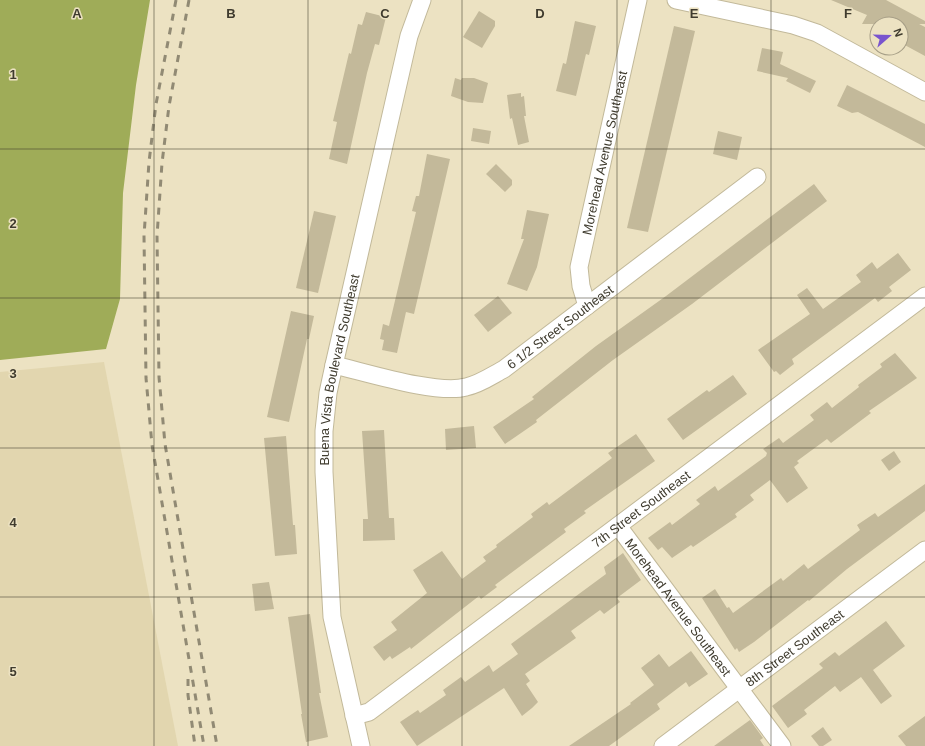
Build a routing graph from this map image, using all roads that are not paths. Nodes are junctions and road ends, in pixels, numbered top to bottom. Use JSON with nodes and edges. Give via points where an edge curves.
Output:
{"nodes":[{"id":1,"x":422,"y":0,"type":"edge"},
{"id":2,"x":638,"y":0,"type":"edge"},
{"id":3,"x":676,"y":0,"type":"edge"},
{"id":4,"x":925,"y":92,"type":"edge"},
{"id":5,"x":757,"y":177,"type":"dead end"},
{"id":6,"x":925,"y":296,"type":"edge"},
{"id":7,"x":587,"y":306,"type":"junction"},
{"id":8,"x":334,"y":365,"type":"junction"},
{"id":9,"x":618,"y":526,"type":"junction"},
{"id":10,"x":925,"y":550,"type":"edge"},
{"id":11,"x":740,"y":688,"type":"junction"},
{"id":12,"x":354,"y":716,"type":"junction"},
{"id":13,"x":361,"y":746,"type":"edge"},
{"id":14,"x":663,"y":746,"type":"edge"},
{"id":15,"x":782,"y":746,"type":"edge"}],
"edges":[{"from":1,"to":8,"type":"street","name":"Buena Vista Boulevard Southeast","via":[[409,36]]},
{"from":2,"to":7,"type":"street","name":"Morehead Avenue Southeast","via":[[579,267]]},
{"from":3,"to":4,"type":"street","via":[[793,25],[817,33]]},
{"from":5,"to":7,"type":"street","name":"6 1/2 Street Southeast"},
{"from":6,"to":9,"type":"street","name":"7th Street Southeast"},
{"from":7,"to":8,"type":"street","name":"6 1/2 Street Southeast","via":[[504,368],[481,382],[464,388],[446,389]]},
{"from":8,"to":12,"type":"street","name":"Buena Vista Boulevard Southeast","via":[[324,431],[332,617]]},
{"from":9,"to":11,"type":"street","name":"Morehead Avenue Southeast"},
{"from":9,"to":12,"type":"street","name":"7th Street Southeast","via":[[369,712]]},
{"from":10,"to":11,"type":"street","name":"8th Street Southeast"},
{"from":11,"to":14,"type":"street","name":"8th Street Southeast"},
{"from":11,"to":15,"type":"street","name":"Morehead Avenue Southeast"},
{"from":12,"to":13,"type":"street","name":"Buena Vista Boulevard Southeast"}]}
